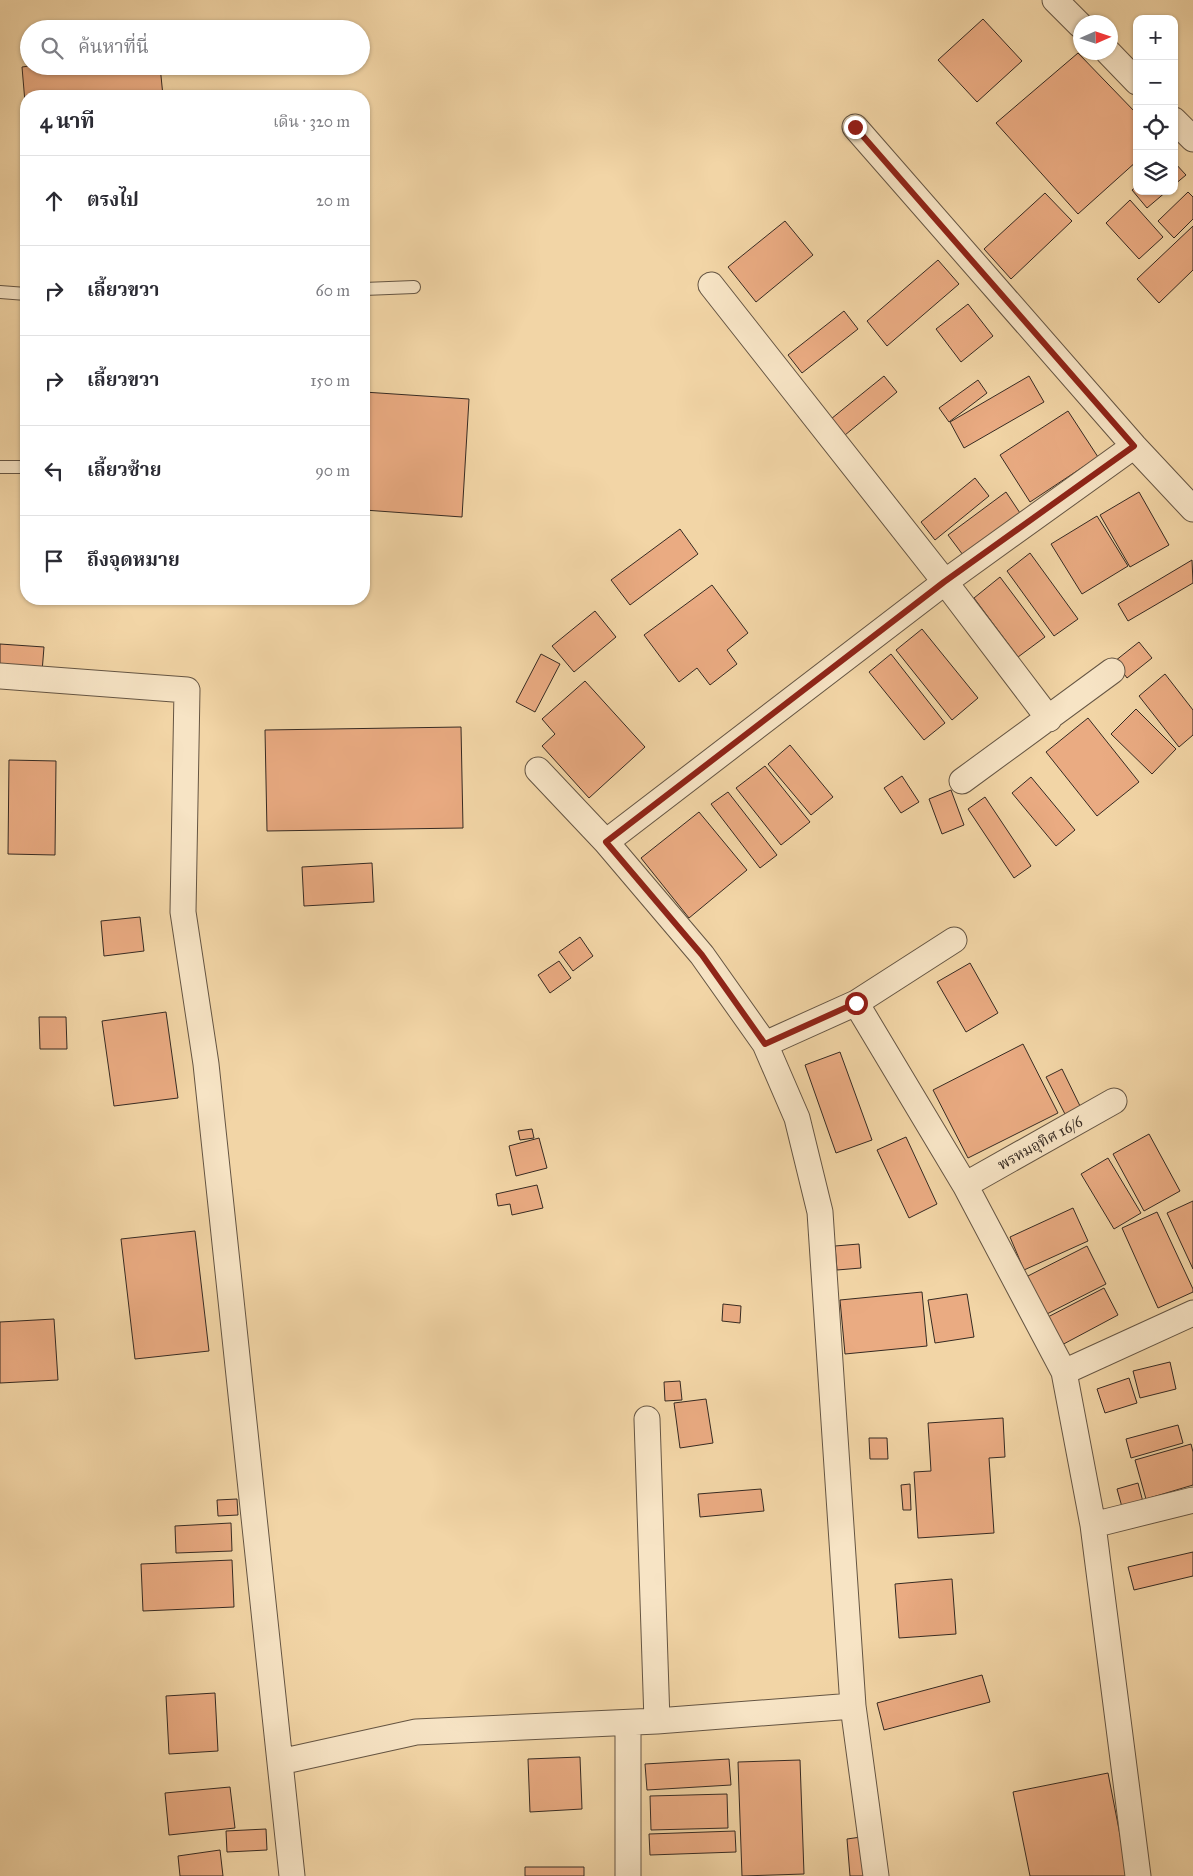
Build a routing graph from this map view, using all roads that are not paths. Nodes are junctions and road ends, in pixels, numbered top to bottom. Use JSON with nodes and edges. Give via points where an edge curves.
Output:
{"nodes":[{"id":1,"x":1056,"y":0,"type":"edge"},
{"id":2,"x":1073,"y":18,"type":"edge"},
{"id":3,"x":1116,"y":60,"type":"edge"},
{"id":4,"x":1133,"y":78,"type":"edge"},
{"id":5,"x":1178,"y":124,"type":"edge"},
{"id":6,"x":855,"y":127,"type":"dead end"},
{"id":7,"x":1193,"y":139,"type":"edge"},
{"id":8,"x":711,"y":285,"type":"dead end"},
{"id":9,"x":414,"y":287,"type":"dead end"},
{"id":10,"x":370,"y":289,"type":"edge"},
{"id":11,"x":0,"y":292,"type":"edge"},
{"id":12,"x":20,"y":294,"type":"edge"},
{"id":13,"x":1134,"y":446,"type":"junction"},
{"id":14,"x":0,"y":467,"type":"edge"},
{"id":15,"x":20,"y":467,"type":"edge"},
{"id":16,"x":1193,"y":509,"type":"edge"},
{"id":17,"x":944,"y":582,"type":"junction"},
{"id":18,"x":1112,"y":671,"type":"dead end"},
{"id":19,"x":0,"y":676,"type":"edge"},
{"id":20,"x":1049,"y":718,"type":"junction"},
{"id":21,"x":538,"y":770,"type":"dead end"},
{"id":22,"x":962,"y":781,"type":"dead end"},
{"id":23,"x":606,"y":842,"type":"junction"},
{"id":24,"x":954,"y":940,"type":"dead end"},
{"id":25,"x":856,"y":1003,"type":"junction"},
{"id":26,"x":765,"y":1044,"type":"junction"},
{"id":27,"x":1114,"y":1101,"type":"dead end"},
{"id":28,"x":965,"y":1185,"type":"junction"},
{"id":29,"x":1193,"y":1313,"type":"edge"},
{"id":30,"x":1064,"y":1372,"type":"junction"},
{"id":31,"x":647,"y":1419,"type":"dead end"},
{"id":32,"x":1193,"y":1500,"type":"edge"},
{"id":33,"x":1094,"y":1526,"type":"junction"},
{"id":34,"x":853,"y":1706,"type":"junction"},
{"id":35,"x":657,"y":1721,"type":"junction"},
{"id":36,"x":628,"y":1722,"type":"junction"},
{"id":37,"x":280,"y":1762,"type":"junction"},
{"id":38,"x":292,"y":1876,"type":"edge"},
{"id":39,"x":628,"y":1876,"type":"edge"},
{"id":40,"x":876,"y":1876,"type":"edge"},
{"id":41,"x":1138,"y":1876,"type":"edge"}],
"edges":[{"from":1,"to":2,"type":"street"},
{"from":3,"to":4,"type":"street"},
{"from":5,"to":7,"type":"street"},
{"from":6,"to":13,"type":"street"},
{"from":8,"to":17,"type":"street"},
{"from":9,"to":10,"type":"lane"},
{"from":11,"to":12,"type":"lane"},
{"from":13,"to":16,"type":"street"},
{"from":13,"to":17,"type":"street"},
{"from":14,"to":15,"type":"lane"},
{"from":17,"to":20,"type":"street"},
{"from":17,"to":23,"type":"street"},
{"from":18,"to":20,"type":"street"},
{"from":19,"to":37,"type":"street","via":[[187,690],[182,912],[206,1064]]},
{"from":20,"to":22,"type":"street"},
{"from":21,"to":23,"type":"street"},
{"from":23,"to":26,"type":"street","via":[[702,955]]},
{"from":24,"to":25,"type":"street"},
{"from":25,"to":26,"type":"street"},
{"from":25,"to":28,"type":"street"},
{"from":26,"to":34,"type":"street","via":[[797,1118],[820,1212]]},
{"from":27,"to":28,"type":"street","name":"พรหมอุทิศ 16/6"},
{"from":28,"to":30,"type":"street"},
{"from":29,"to":30,"type":"street"},
{"from":30,"to":33,"type":"street"},
{"from":31,"to":35,"type":"street"},
{"from":32,"to":33,"type":"street"},
{"from":33,"to":41,"type":"street"},
{"from":34,"to":35,"type":"street"},
{"from":34,"to":40,"type":"street"},
{"from":35,"to":36,"type":"street"},
{"from":36,"to":37,"type":"street","via":[[416,1732]]},
{"from":36,"to":39,"type":"street"},
{"from":37,"to":38,"type":"street"}]}
